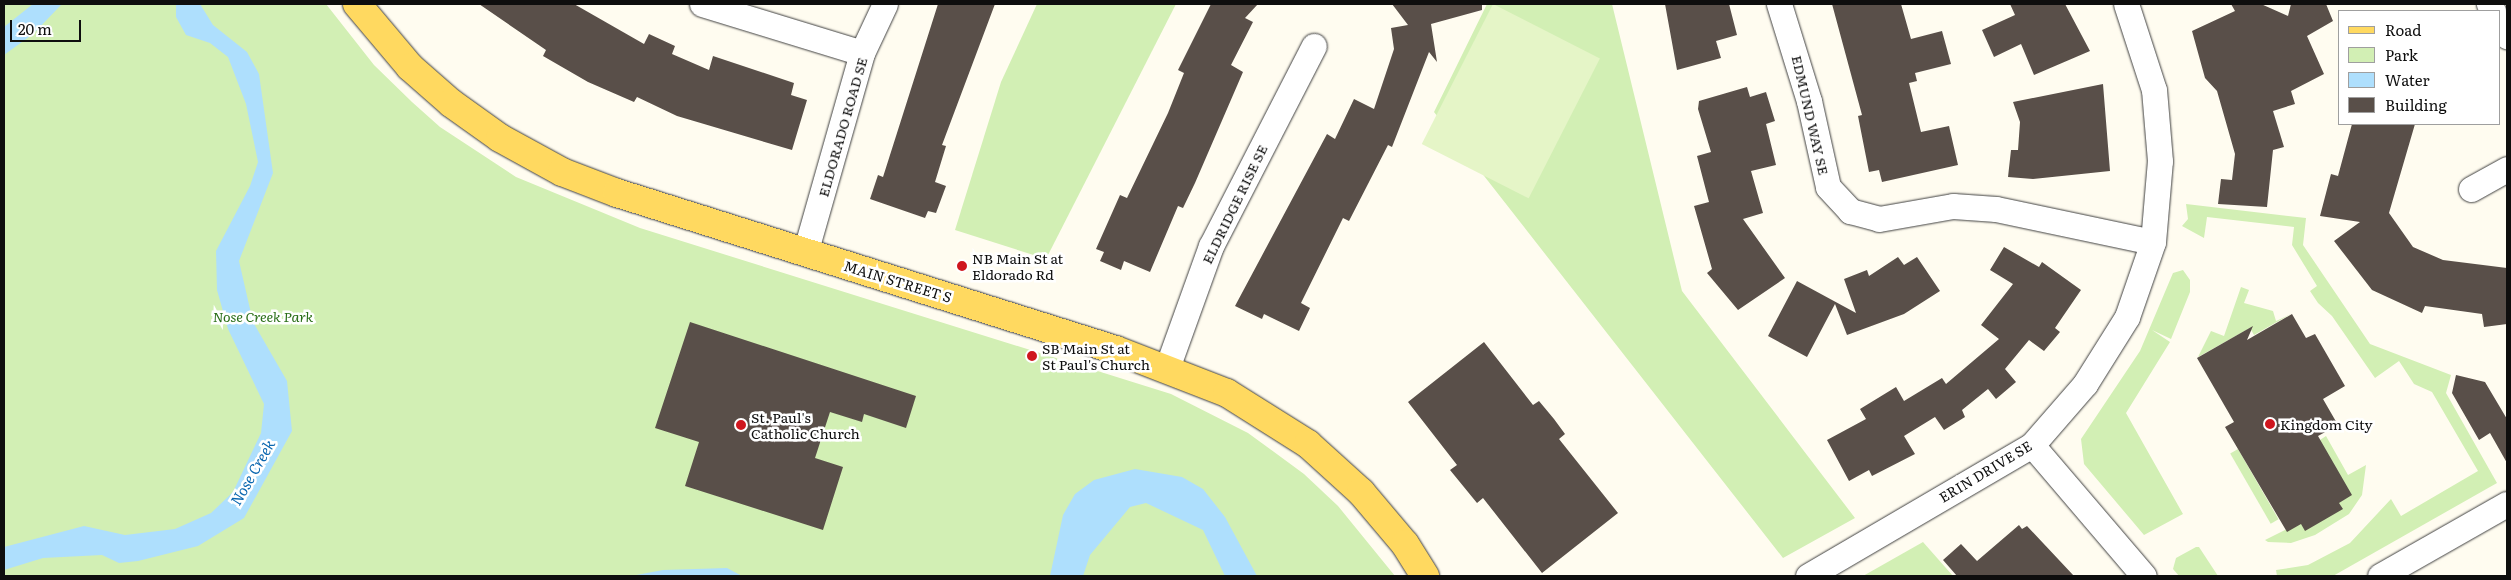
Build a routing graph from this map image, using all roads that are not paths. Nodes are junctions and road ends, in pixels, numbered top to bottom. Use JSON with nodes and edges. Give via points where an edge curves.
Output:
{"nodes":[{"id":1,"x":357,"y":4,"type":"edge"},
{"id":2,"x":702,"y":4,"type":"edge"},
{"id":3,"x":884,"y":4,"type":"edge"},
{"id":4,"x":1779,"y":4,"type":"edge"},
{"id":5,"x":2129,"y":5,"type":"edge"},
{"id":6,"x":2501,"y":25,"type":"edge"},
{"id":7,"x":2507,"y":36,"type":"edge"},
{"id":8,"x":1314,"y":46,"type":"dead end"},
{"id":9,"x":862,"y":53,"type":"junction"},
{"id":10,"x":2507,"y":169,"type":"edge"},
{"id":11,"x":2471,"y":189,"type":"dead end"},
{"id":12,"x":2153,"y":242,"type":"junction"},
{"id":13,"x":804,"y":253,"type":"junction"},
{"id":14,"x":1167,"y":368,"type":"junction"},
{"id":15,"x":2032,"y":445,"type":"junction"},
{"id":16,"x":2507,"y":504,"type":"edge"},
{"id":17,"x":1425,"y":576,"type":"edge"},
{"id":18,"x":1808,"y":576,"type":"edge"},
{"id":19,"x":2144,"y":576,"type":"edge"},
{"id":20,"x":2380,"y":576,"type":"edge"}],
"edges":[{"from":1,"to":13,"type":"main road","name":"MAIN STREET S","via":[[410,67],[451,103],[508,142],[562,172],[617,193]]},
{"from":2,"to":9,"type":"street"},
{"from":3,"to":9,"type":"street","name":"ELDORADO ROAD SE"},
{"from":4,"to":12,"type":"street","name":"EDMUND WAY SE","via":[[1810,100],[1828,187],[1850,210],[1879,219],[1953,206],[1996,209]]},
{"from":5,"to":12,"type":"street","name":"ERIN DRIVE SE","via":[[2154,90],[2160,161]]},
{"from":6,"to":7,"type":"street"},
{"from":8,"to":14,"type":"street","name":"ELDRIDGE RISE SE","via":[[1211,246],[1178,326]]},
{"from":9,"to":13,"type":"street","name":"ELDORADO ROAD SE"},
{"from":10,"to":11,"type":"street"},
{"from":12,"to":15,"type":"street","name":"ERIN DRIVE SE","via":[[2116,336],[2085,384]]},
{"from":13,"to":14,"type":"main road","name":"MAIN STREET S"},
{"from":14,"to":17,"type":"main road","name":"MAIN STREET S","via":[[1227,393],[1308,444],[1361,492],[1405,544]]},
{"from":15,"to":18,"type":"street","name":"ERIN DRIVE SE"},
{"from":15,"to":19,"type":"street"},
{"from":16,"to":20,"type":"street"}]}
